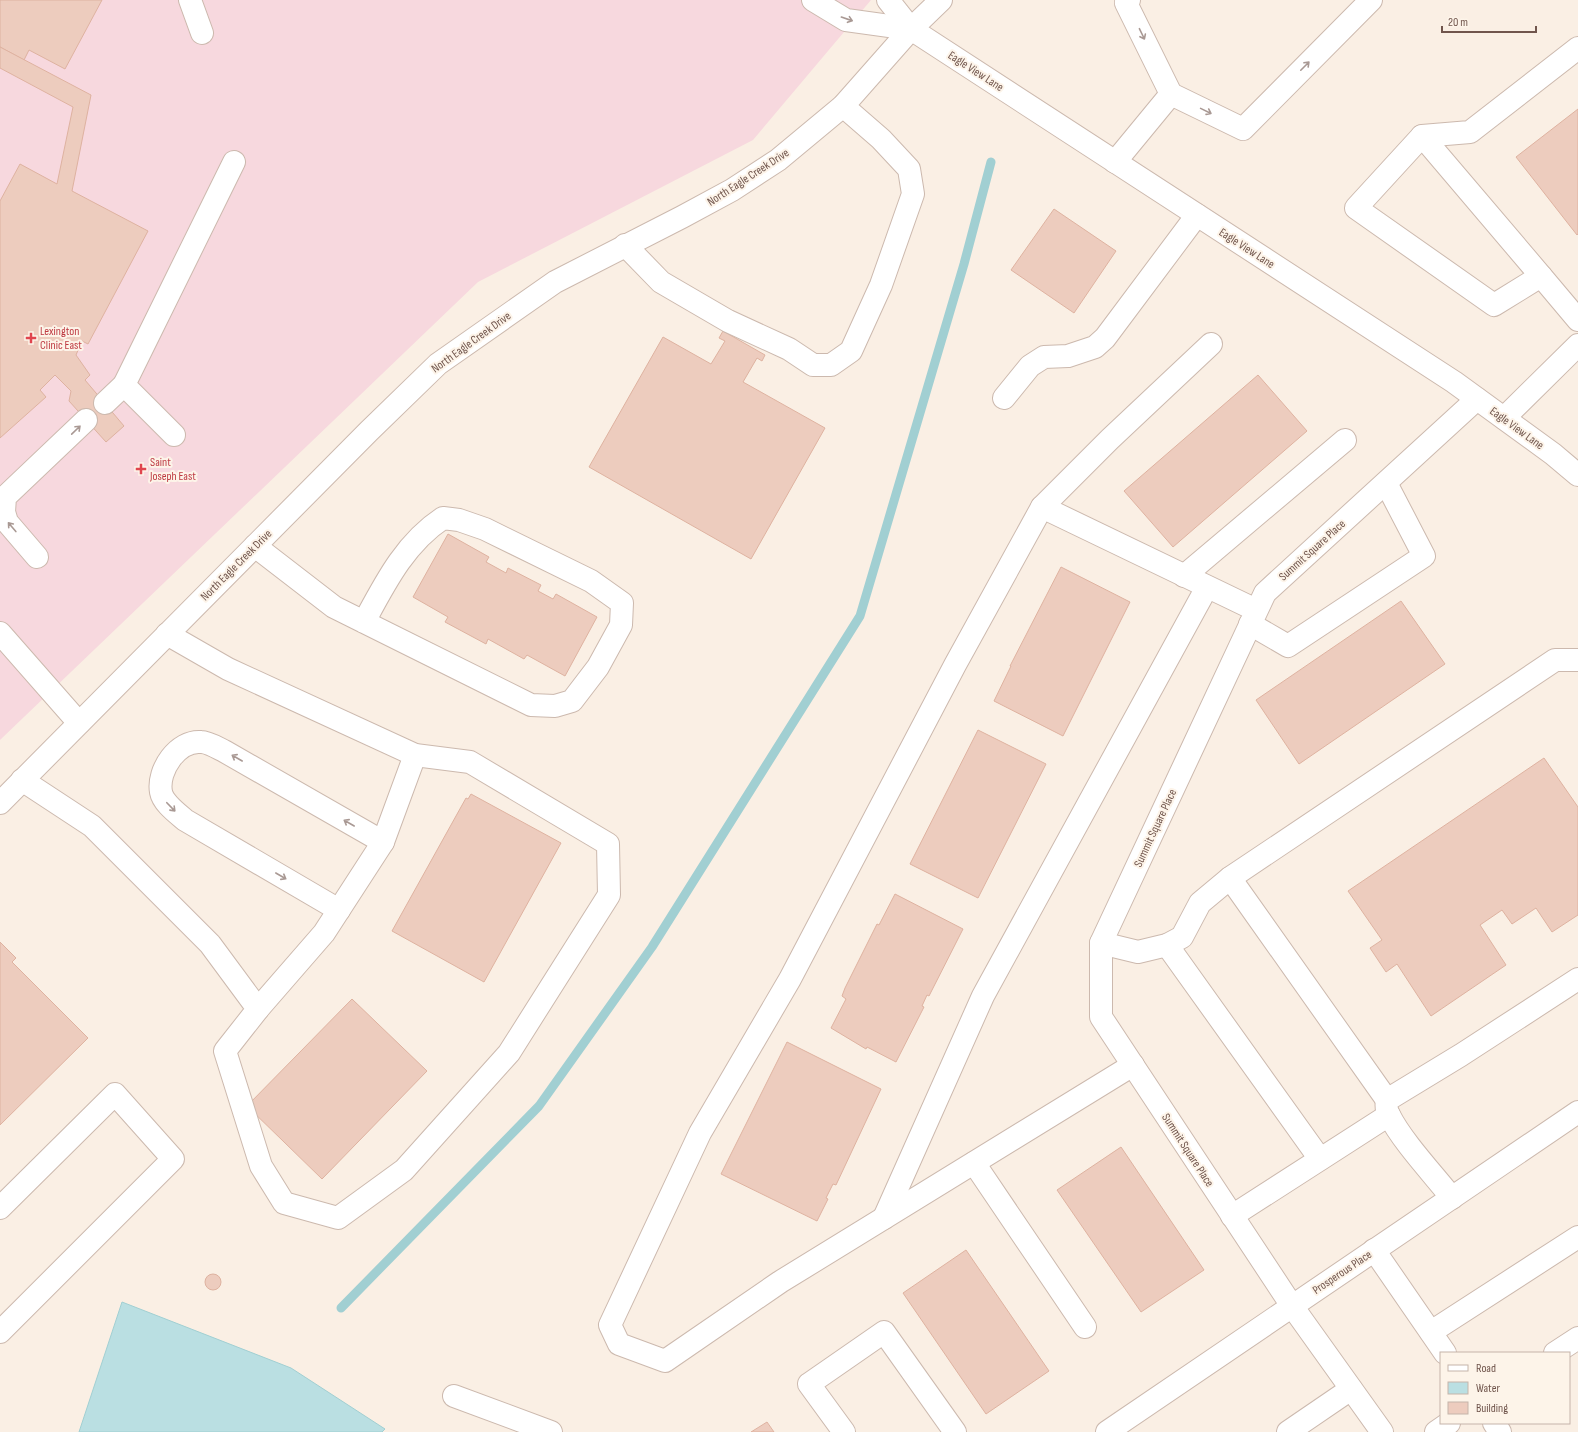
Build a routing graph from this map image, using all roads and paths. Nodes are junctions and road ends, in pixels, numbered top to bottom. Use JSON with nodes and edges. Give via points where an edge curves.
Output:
{"nodes":[{"id":1,"x":190,"y":0,"type":"edge"},
{"id":2,"x":813,"y":0,"type":"edge"},
{"id":3,"x":888,"y":0,"type":"edge"},
{"id":4,"x":941,"y":0,"type":"edge"},
{"id":5,"x":1129,"y":0,"type":"edge"},
{"id":6,"x":1371,"y":0,"type":"edge"},
{"id":7,"x":911,"y":29,"type":"junction"},
{"id":8,"x":202,"y":33,"type":"dead end"},
{"id":9,"x":1578,"y":48,"type":"edge"},
{"id":10,"x":1171,"y":94,"type":"junction"},
{"id":11,"x":843,"y":106,"type":"junction"},
{"id":12,"x":1422,"y":136,"type":"junction"},
{"id":13,"x":234,"y":162,"type":"dead end"},
{"id":14,"x":1115,"y":162,"type":"junction"},
{"id":15,"x":1197,"y":215,"type":"junction"},
{"id":16,"x":624,"y":245,"type":"junction"},
{"id":17,"x":1541,"y":276,"type":"junction"},
{"id":18,"x":1578,"y":320,"type":"edge"},
{"id":19,"x":1211,"y":344,"type":"dead end"},
{"id":20,"x":1578,"y":345,"type":"edge"},
{"id":21,"x":124,"y":385,"type":"junction"},
{"id":22,"x":1004,"y":398,"type":"dead end"},
{"id":23,"x":1477,"y":399,"type":"junction"},
{"id":24,"x":105,"y":403,"type":"dead end"},
{"id":25,"x":1504,"y":418,"type":"junction"},
{"id":26,"x":86,"y":420,"type":"dead end"},
{"id":27,"x":174,"y":435,"type":"dead end"},
{"id":28,"x":1345,"y":440,"type":"dead end"},
{"id":29,"x":1578,"y":475,"type":"edge"},
{"id":30,"x":1386,"y":483,"type":"junction"},
{"id":31,"x":1042,"y":507,"type":"junction"},
{"id":32,"x":255,"y":546,"type":"junction"},
{"id":33,"x":37,"y":557,"type":"dead end"},
{"id":34,"x":1184,"y":576,"type":"junction"},
{"id":35,"x":1208,"y":587,"type":"junction"},
{"id":36,"x":1253,"y":617,"type":"junction"},
{"id":37,"x":364,"y":622,"type":"junction"},
{"id":38,"x":0,"y":633,"type":"edge"},
{"id":39,"x":167,"y":634,"type":"junction"},
{"id":40,"x":1578,"y":660,"type":"edge"},
{"id":41,"x":79,"y":723,"type":"junction"},
{"id":42,"x":415,"y":755,"type":"junction"},
{"id":43,"x":22,"y":780,"type":"junction"},
{"id":44,"x":0,"y":803,"type":"edge"},
{"id":45,"x":383,"y":842,"type":"junction"},
{"id":46,"x":1230,"y":878,"type":"junction"},
{"id":47,"x":339,"y":910,"type":"junction"},
{"id":48,"x":1101,"y":943,"type":"junction"},
{"id":49,"x":1167,"y":944,"type":"junction"},
{"id":50,"x":1578,"y":979,"type":"edge"},
{"id":51,"x":258,"y":1009,"type":"junction"},
{"id":52,"x":1133,"y":1066,"type":"junction"},
{"id":53,"x":1388,"y":1108,"type":"junction"},
{"id":54,"x":1578,"y":1112,"type":"edge"},
{"id":55,"x":1320,"y":1159,"type":"junction"},
{"id":56,"x":974,"y":1163,"type":"junction"},
{"id":57,"x":1452,"y":1198,"type":"junction"},
{"id":58,"x":0,"y":1208,"type":"edge"},
{"id":59,"x":1232,"y":1216,"type":"junction"},
{"id":60,"x":884,"y":1218,"type":"junction"},
{"id":61,"x":1578,"y":1237,"type":"edge"},
{"id":62,"x":1374,"y":1250,"type":"junction"},
{"id":63,"x":1292,"y":1306,"type":"junction"},
{"id":64,"x":1085,"y":1327,"type":"dead end"},
{"id":65,"x":0,"y":1332,"type":"edge"},
{"id":66,"x":1430,"y":1332,"type":"junction"},
{"id":67,"x":1578,"y":1338,"type":"edge"},
{"id":68,"x":1444,"y":1352,"type":"edge"},
{"id":69,"x":1556,"y":1352,"type":"edge"},
{"id":70,"x":1351,"y":1389,"type":"junction"},
{"id":71,"x":454,"y":1396,"type":"dead end"},
{"id":72,"x":1448,"y":1424,"type":"edge"},
{"id":73,"x":551,"y":1432,"type":"edge"},
{"id":74,"x":844,"y":1432,"type":"edge"},
{"id":75,"x":955,"y":1432,"type":"edge"},
{"id":76,"x":1107,"y":1432,"type":"edge"},
{"id":77,"x":1288,"y":1432,"type":"edge"},
{"id":78,"x":1382,"y":1432,"type":"edge"},
{"id":79,"x":1436,"y":1432,"type":"edge"}],
"edges":[{"from":1,"to":8,"type":"street"},
{"from":2,"to":7,"type":"street","one_way":true,"via":[[846,20]]},
{"from":3,"to":7,"type":"street"},
{"from":4,"to":7,"type":"street","name":"North Eagle Creek Drive"},
{"from":5,"to":10,"type":"street","one_way":true,"via":[[1126,3]]},
{"from":10,"to":6,"type":"street","one_way":true,"via":[[1243,129]]},
{"from":7,"to":11,"type":"street","name":"North Eagle Creek Drive"},
{"from":7,"to":14,"type":"street","name":"Eagle View Lane"},
{"from":9,"to":12,"type":"street","via":[[1470,132]]},
{"from":10,"to":14,"type":"street"},
{"from":11,"to":16,"type":"street","name":"North Eagle Creek Drive","via":[[778,160],[739,185],[682,217]]},
{"from":11,"to":16,"type":"street","via":[[882,139],[909,169],[913,194],[881,285],[851,352],[831,365],[813,365],[789,349],[728,321],[661,282]]},
{"from":12,"to":17,"type":"street"},
{"from":12,"to":17,"type":"street","via":[[1356,208],[1494,305]]},
{"from":13,"to":21,"type":"street"},
{"from":14,"to":15,"type":"street","name":"Eagle View Lane"},
{"from":15,"to":22,"type":"street","via":[[1105,338],[1095,347],[1068,356],[1044,357],[1030,366]]},
{"from":15,"to":23,"type":"street","name":"Eagle View Lane"},
{"from":16,"to":32,"type":"street","name":"North Eagle Creek Drive","via":[[555,282],[438,364]]},
{"from":17,"to":18,"type":"street"},
{"from":19,"to":31,"type":"street"},
{"from":20,"to":25,"type":"street"},
{"from":21,"to":24,"type":"street"},
{"from":21,"to":27,"type":"street"},
{"from":23,"to":25,"type":"street","name":"Eagle View Lane"},
{"from":23,"to":30,"type":"street","name":"Summit Square Place"},
{"from":25,"to":29,"type":"street","name":"Eagle View Lane"},
{"from":33,"to":26,"type":"street","one_way":true,"via":[[7,522],[4,512],[5,497]]},
{"from":28,"to":34,"type":"street"},
{"from":30,"to":36,"type":"street","name":"Summit Square Place","via":[[1265,593]]},
{"from":30,"to":36,"type":"street","via":[[1424,556],[1288,646]]},
{"from":31,"to":34,"type":"street"},
{"from":31,"to":60,"type":"street","via":[[955,665],[790,979],[700,1133],[610,1325],[619,1344],[665,1361],[780,1282]]},
{"from":32,"to":37,"type":"street","via":[[334,607]]},
{"from":32,"to":39,"type":"street","name":"North Eagle Creek Drive"},
{"from":34,"to":35,"type":"street"},
{"from":35,"to":36,"type":"street"},
{"from":35,"to":60,"type":"street","via":[[984,996]]},
{"from":36,"to":48,"type":"street","name":"Summit Square Place"},
{"from":37,"to":37,"type":"street","via":[[531,706],[555,706],[572,701],[598,667],[620,625],[622,603],[591,581],[485,529],[459,520],[443,518],[414,542],[390,573]]},
{"from":38,"to":41,"type":"street"},
{"from":39,"to":41,"type":"street","name":"North Eagle Creek Drive"},
{"from":39,"to":42,"type":"street","via":[[228,669]]},
{"from":40,"to":46,"type":"street","via":[[1555,660]]},
{"from":41,"to":43,"type":"street","name":"North Eagle Creek Drive"},
{"from":42,"to":45,"type":"street"},
{"from":42,"to":51,"type":"street","via":[[470,762],[608,844],[609,895],[509,1053],[404,1170],[338,1218],[284,1202],[261,1166],[225,1051]]},
{"from":43,"to":44,"type":"street","name":"North Eagle Creek Drive"},
{"from":43,"to":51,"type":"street","via":[[92,826],[210,944]]},
{"from":45,"to":47,"type":"street"},
{"from":45,"to":47,"type":"street","one_way":true,"via":[[224,751],[202,742],[189,744],[176,751],[162,776],[161,792],[168,804],[185,820]]},
{"from":46,"to":49,"type":"street","via":[[1200,903],[1182,937]]},
{"from":46,"to":53,"type":"street"},
{"from":47,"to":51,"type":"street","via":[[324,933]]},
{"from":48,"to":49,"type":"street","via":[[1138,952]]},
{"from":48,"to":52,"type":"street","name":"Summit Square Place","via":[[1101,1017]]},
{"from":49,"to":55,"type":"street"},
{"from":50,"to":53,"type":"street","via":[[1461,1055]]},
{"from":52,"to":56,"type":"street"},
{"from":52,"to":59,"type":"street","name":"Summit Square Place"},
{"from":53,"to":55,"type":"street"},
{"from":53,"to":57,"type":"street"},
{"from":54,"to":57,"type":"street","name":"Prosperous Place"},
{"from":55,"to":59,"type":"street"},
{"from":56,"to":60,"type":"street"},
{"from":56,"to":64,"type":"street"},
{"from":57,"to":62,"type":"street","name":"Prosperous Place"},
{"from":58,"to":65,"type":"street","via":[[115,1094],[173,1159]]},
{"from":59,"to":63,"type":"street","name":"Summit Square Place"},
{"from":61,"to":66,"type":"street"},
{"from":62,"to":63,"type":"street","name":"Prosperous Place"},
{"from":62,"to":66,"type":"street"},
{"from":63,"to":70,"type":"street","name":"Summit Square Place"},
{"from":63,"to":76,"type":"street","name":"Prosperous Place"},
{"from":66,"to":68,"type":"street"},
{"from":67,"to":69,"type":"street"},
{"from":70,"to":77,"type":"street"},
{"from":70,"to":78,"type":"street","name":"Summit Square Place"},
{"from":71,"to":73,"type":"street"},
{"from":72,"to":79,"type":"street"},
{"from":74,"to":75,"type":"street","via":[[809,1384],[884,1332]]}]}
